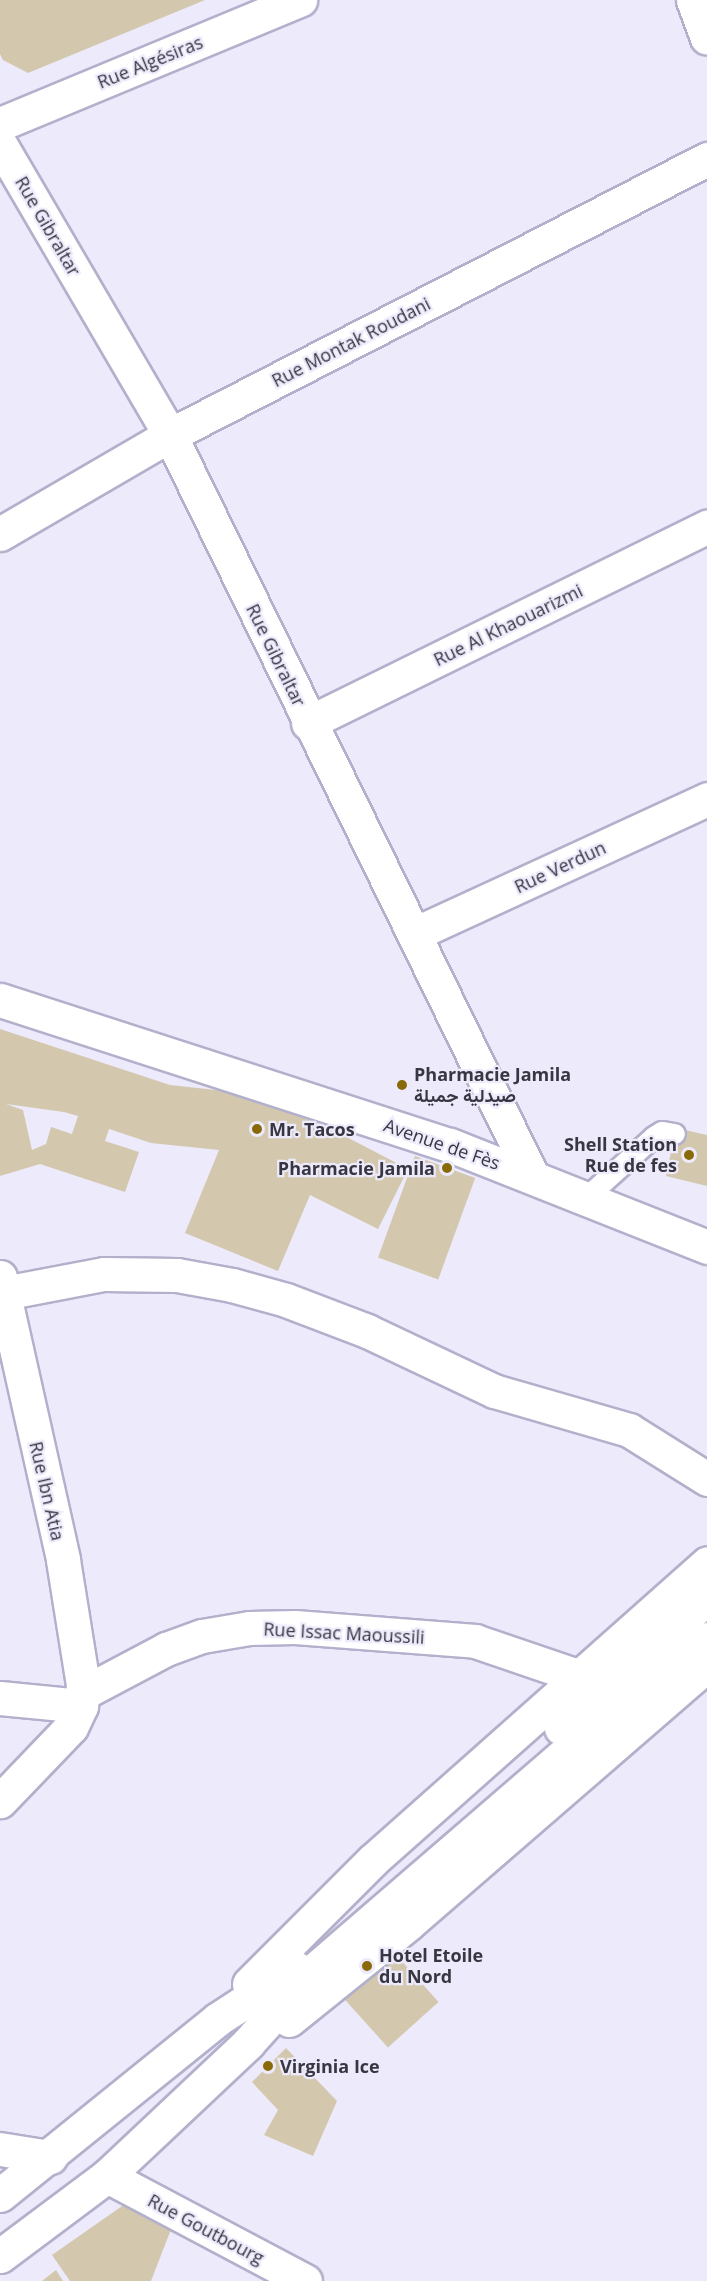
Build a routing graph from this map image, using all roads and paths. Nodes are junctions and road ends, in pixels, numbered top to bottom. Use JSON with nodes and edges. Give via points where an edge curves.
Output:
{"nodes":[{"id":1,"x":300,"y":0,"type":"edge"},
{"id":2,"x":693,"y":0,"type":"edge"},
{"id":3,"x":707,"y":38,"type":"edge"},
{"id":4,"x":0,"y":124,"type":"edge"},
{"id":5,"x":0,"y":144,"type":"edge"},
{"id":6,"x":707,"y":159,"type":"edge"},
{"id":7,"x":170,"y":435,"type":"junction"},
{"id":8,"x":707,"y":527,"type":"edge"},
{"id":9,"x":0,"y":534,"type":"edge"},
{"id":10,"x":309,"y":723,"type":"junction"},
{"id":11,"x":707,"y":800,"type":"edge"},
{"id":12,"x":414,"y":934,"type":"junction"},
{"id":13,"x":0,"y":1000,"type":"edge"},
{"id":14,"x":675,"y":1134,"type":"dead end"},
{"id":15,"x":532,"y":1176,"type":"junction"},
{"id":16,"x":585,"y":1199,"type":"junction"},
{"id":17,"x":707,"y":1247,"type":"edge"},
{"id":18,"x":2,"y":1285,"type":"edge"},
{"id":19,"x":707,"y":1479,"type":"edge"},
{"id":20,"x":707,"y":1563,"type":"edge"},
{"id":21,"x":707,"y":1598,"type":"edge"},
{"id":22,"x":707,"y":1639,"type":"edge"},
{"id":23,"x":707,"y":1665,"type":"edge"},
{"id":24,"x":577,"y":1676,"type":"junction"},
{"id":25,"x":0,"y":1698,"type":"edge"},
{"id":26,"x":82,"y":1699,"type":"junction"},
{"id":27,"x":0,"y":1802,"type":"edge"},
{"id":28,"x":218,"y":2019,"type":"junction"},
{"id":29,"x":248,"y":2043,"type":"junction"},
{"id":30,"x":0,"y":2149,"type":"edge"},
{"id":31,"x":50,"y":2157,"type":"junction"},
{"id":32,"x":107,"y":2176,"type":"junction"},
{"id":33,"x":0,"y":2195,"type":"edge"},
{"id":34,"x":0,"y":2256,"type":"edge"},
{"id":35,"x":305,"y":2281,"type":"edge"}],
"edges":[{"from":1,"to":4,"type":"street","name":"Rue Algésiras"},
{"from":2,"to":3,"type":"street"},
{"from":5,"to":7,"type":"street","name":"Rue Gibraltar"},
{"from":6,"to":7,"type":"street","name":"Rue Montak Roudani"},
{"from":7,"to":9,"type":"street","name":"Rue Montak Roudani"},
{"from":7,"to":10,"type":"street","name":"Rue Gibraltar"},
{"from":8,"to":10,"type":"street","name":"Rue Al Khaouarizmi"},
{"from":10,"to":12,"type":"street","name":"Rue Gibraltar"},
{"from":11,"to":12,"type":"street","name":"Rue Verdun"},
{"from":12,"to":15,"type":"street","name":"Rue Gibraltar"},
{"from":13,"to":15,"type":"street","name":"Avenue de Fès","via":[[450,1145]]},
{"from":14,"to":16,"type":"lane","via":[[662,1132],[654,1137]]},
{"from":15,"to":16,"type":"street","name":"Avenue de Fès"},
{"from":16,"to":17,"type":"street","name":"Avenue de Fès"},
{"from":18,"to":19,"type":"street","via":[[104,1275],[177,1275],[232,1285],[286,1300],[358,1328],[494,1391],[629,1430]]},
{"from":18,"to":26,"type":"street","name":"Rue Ibn Atia","via":[[79,1642]]},
{"from":20,"to":24,"type":"street"},
{"from":21,"to":28,"type":"street","via":[[299,1965],[267,1990]]},
{"from":22,"to":29,"type":"street","via":[[652,1679],[312,1972]]},
{"from":23,"to":29,"type":"street","via":[[325,1992],[299,2013]]},
{"from":24,"to":26,"type":"street","name":"Rue Issac Maoussili","via":[[475,1641],[295,1627],[249,1628],[202,1636],[166,1649]]},
{"from":24,"to":28,"type":"street","via":[[373,1860],[299,1931]]},
{"from":25,"to":26,"type":"street"},
{"from":26,"to":27,"type":"street","via":[[66,1733]]},
{"from":28,"to":31,"type":"street"},
{"from":29,"to":32,"type":"street"},
{"from":30,"to":31,"type":"street"},
{"from":31,"to":33,"type":"street"},
{"from":32,"to":34,"type":"street"},
{"from":32,"to":35,"type":"street","name":"Rue Goutbourg"}]}
